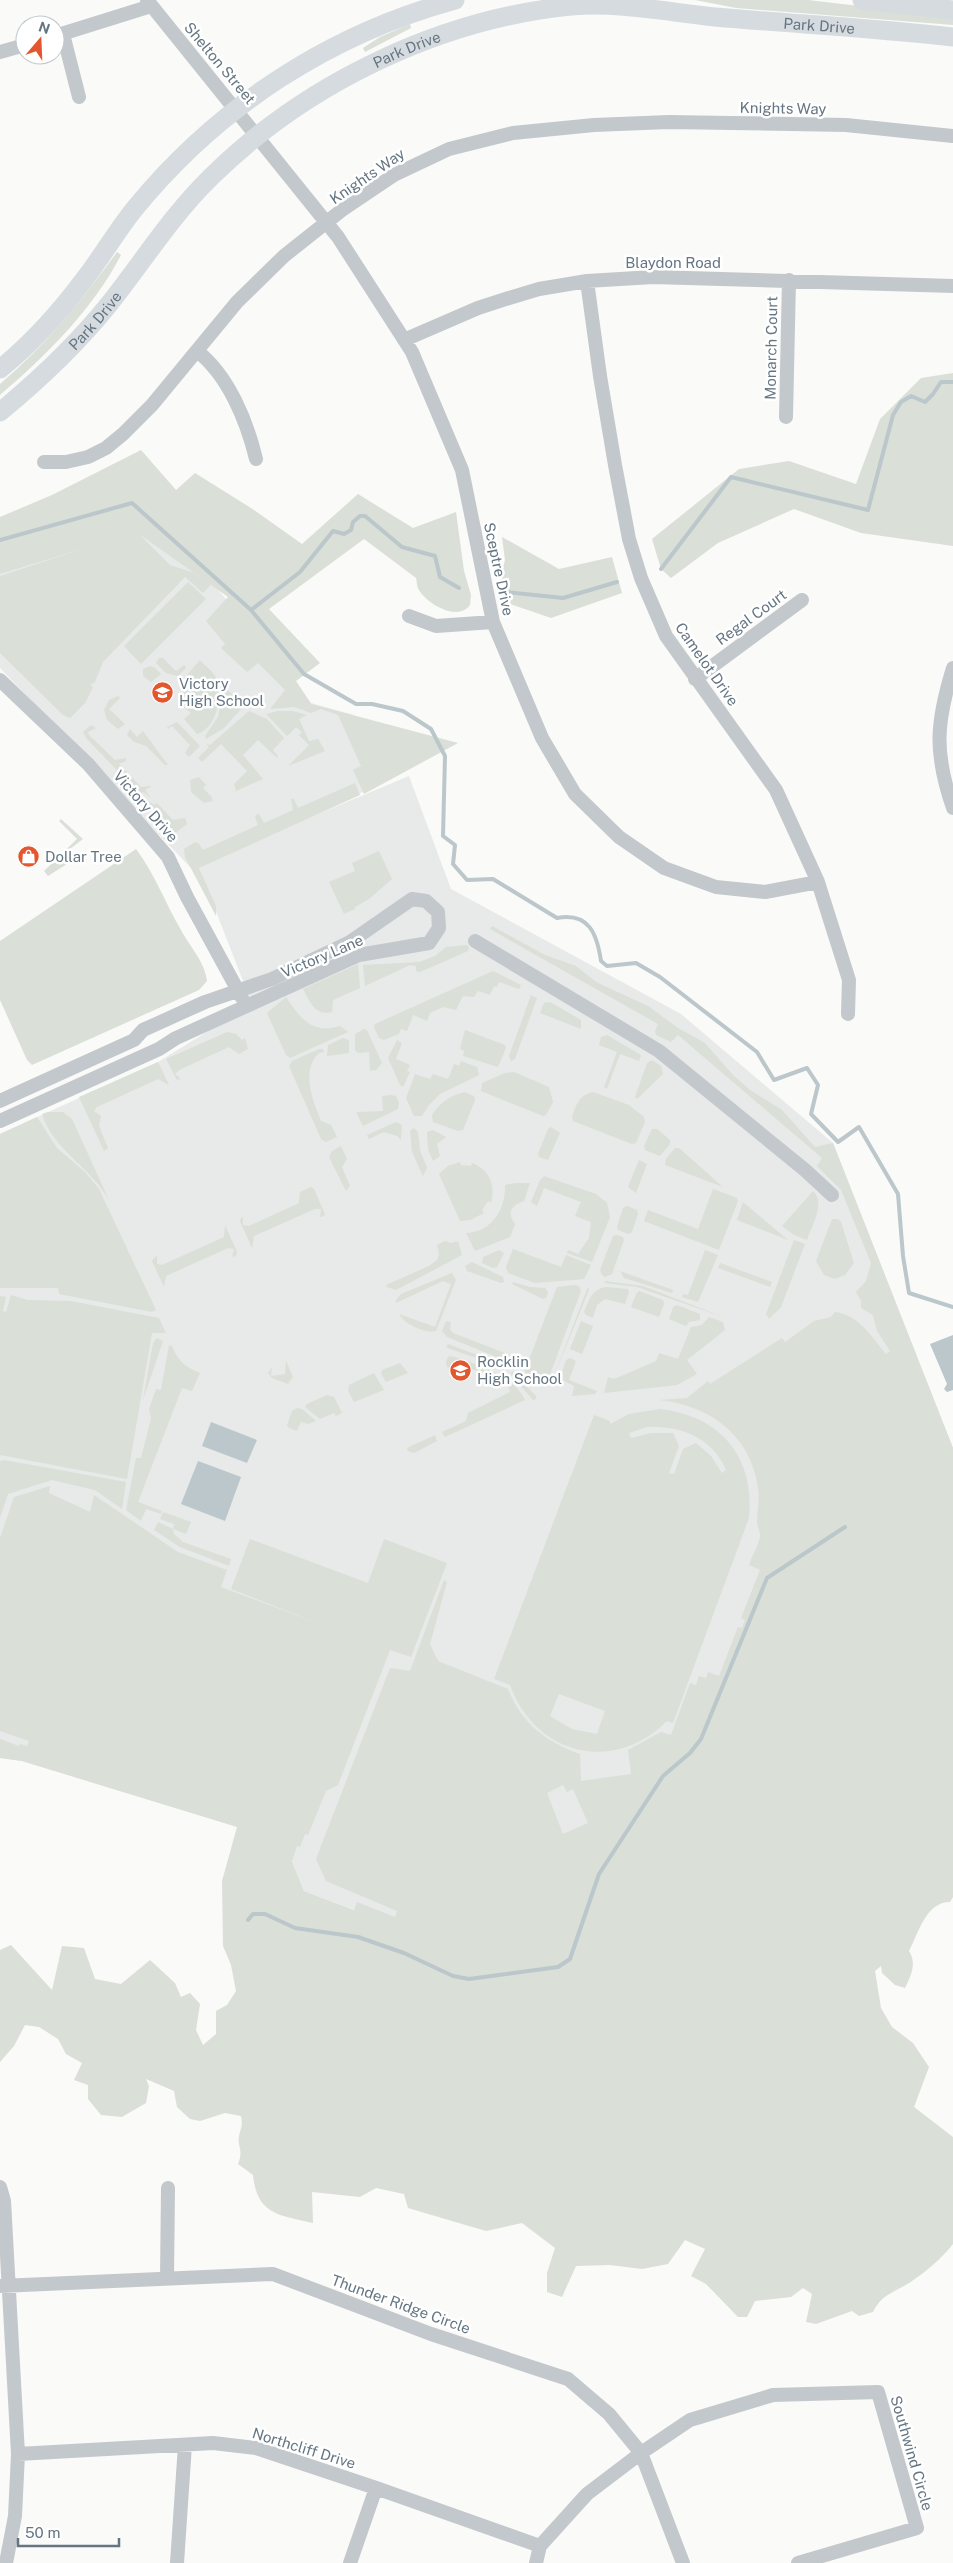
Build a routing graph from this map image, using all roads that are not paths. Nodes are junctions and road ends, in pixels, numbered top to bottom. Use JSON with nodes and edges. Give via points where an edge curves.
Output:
{"nodes":[{"id":1,"x":455,"y":0,"type":"edge"},
{"id":2,"x":862,"y":0,"type":"edge"},
{"id":3,"x":608,"y":2,"type":"edge"},
{"id":4,"x":149,"y":3,"type":"edge"},
{"id":5,"x":953,"y":10,"type":"edge"},
{"id":6,"x":65,"y":33,"type":"edge"},
{"id":7,"x":953,"y":36,"type":"edge"},
{"id":8,"x":15,"y":48,"type":"edge"},
{"id":9,"x":0,"y":52,"type":"edge"},
{"id":10,"x":65,"y":54,"type":"edge"},
{"id":11,"x":79,"y":97,"type":"dead end"},
{"id":12,"x":248,"y":123,"type":"junction"},
{"id":13,"x":953,"y":136,"type":"edge"},
{"id":14,"x":326,"y":225,"type":"junction"},
{"id":15,"x":789,"y":280,"type":"junction"},
{"id":16,"x":587,"y":281,"type":"junction"},
{"id":17,"x":953,"y":286,"type":"edge"},
{"id":18,"x":404,"y":340,"type":"junction"},
{"id":19,"x":197,"y":351,"type":"junction"},
{"id":20,"x":0,"y":369,"type":"edge"},
{"id":21,"x":0,"y":412,"type":"edge"},
{"id":22,"x":786,"y":417,"type":"dead end"},
{"id":23,"x":256,"y":459,"type":"dead end"},
{"id":24,"x":44,"y":462,"type":"dead end"},
{"id":25,"x":802,"y":600,"type":"dead end"},
{"id":26,"x":409,"y":616,"type":"dead end"},
{"id":27,"x":493,"y":622,"type":"junction"},
{"id":28,"x":953,"y":668,"type":"edge"},
{"id":29,"x":695,"y":679,"type":"junction"},
{"id":30,"x":0,"y":680,"type":"edge"},
{"id":31,"x":948,"y":706,"type":"edge"},
{"id":32,"x":953,"y":808,"type":"edge"},
{"id":33,"x":818,"y":882,"type":"junction"},
{"id":34,"x":475,"y":941,"type":"dead end"},
{"id":35,"x":238,"y":990,"type":"junction"},
{"id":36,"x":246,"y":1006,"type":"junction"},
{"id":37,"x":848,"y":1014,"type":"dead end"},
{"id":38,"x":0,"y":1101,"type":"edge"},
{"id":39,"x":0,"y":1121,"type":"edge"},
{"id":40,"x":832,"y":1195,"type":"dead end"},
{"id":41,"x":0,"y":2187,"type":"edge"},
{"id":42,"x":168,"y":2188,"type":"dead end"},
{"id":43,"x":167,"y":2278,"type":"junction"},
{"id":44,"x":4,"y":2285,"type":"edge"},
{"id":45,"x":185,"y":2445,"type":"junction"},
{"id":46,"x":641,"y":2453,"type":"junction"},
{"id":47,"x":18,"y":2454,"type":"junction"},
{"id":48,"x":376,"y":2488,"type":"junction"},
{"id":49,"x":540,"y":2546,"type":"junction"},
{"id":50,"x":6,"y":2563,"type":"edge"},
{"id":51,"x":177,"y":2563,"type":"edge"},
{"id":52,"x":350,"y":2563,"type":"edge"},
{"id":53,"x":536,"y":2563,"type":"edge"},
{"id":54,"x":683,"y":2563,"type":"edge"},
{"id":55,"x":798,"y":2563,"type":"edge"}],
"edges":[{"from":1,"to":12,"type":"street","name":"Park Drive","via":[[411,12],[330,48],[280,78]]},
{"from":2,"to":5,"type":"street","name":"Park Drive"},
{"from":3,"to":7,"type":"street","name":"Park Drive","via":[[714,16]]},
{"from":3,"to":12,"type":"street","name":"Park Drive","via":[[512,15],[460,28],[379,61]]},
{"from":4,"to":6,"type":"street"},
{"from":4,"to":12,"type":"street","name":"Shelton Street"},
{"from":8,"to":9,"type":"street"},
{"from":10,"to":11,"type":"street"},
{"from":12,"to":14,"type":"street","name":"Sceptre Drive"},
{"from":12,"to":20,"type":"street","name":"Park Drive","via":[[187,150],[135,208],[49,322]]},
{"from":12,"to":21,"type":"street","name":"Park Drive","via":[[212,176],[180,210],[110,303],[73,346]]},
{"from":13,"to":14,"type":"street","name":"Knights Way","via":[[846,126],[669,122],[513,133],[421,160],[342,210]]},
{"from":14,"to":18,"type":"street","name":"Sceptre Drive","via":[[338,237]]},
{"from":14,"to":19,"type":"street","name":"Knights Way","via":[[307,237],[260,278]]},
{"from":15,"to":16,"type":"street","name":"Blaydon Road","via":[[653,277]]},
{"from":15,"to":17,"type":"street","name":"Blaydon Road"},
{"from":15,"to":22,"type":"street","name":"Monarch Court"},
{"from":16,"to":18,"type":"street","name":"Blaydon Road","via":[[509,298]]},
{"from":16,"to":29,"type":"street","name":"Camelot Drive","via":[[600,376],[630,539],[641,578],[666,636]]},
{"from":18,"to":27,"type":"street","name":"Sceptre Drive","via":[[462,470]]},
{"from":19,"to":23,"type":"street","via":[[208,361],[248,427]]},
{"from":19,"to":24,"type":"street","name":"Knights Way","via":[[152,405],[106,448],[88,457],[66,462]]},
{"from":25,"to":29,"type":"street","name":"Regal Court"},
{"from":26,"to":27,"type":"street","via":[[436,626]]},
{"from":27,"to":33,"type":"street","name":"Sceptre Drive","via":[[557,767],[575,794],[619,837],[664,868],[716,887],[765,892]]},
{"from":28,"to":31,"type":"street"},
{"from":29,"to":33,"type":"street","name":"Camelot Drive","via":[[776,790]]},
{"from":30,"to":35,"type":"street","name":"Victory Drive","via":[[88,764],[168,857]]},
{"from":31,"to":32,"type":"street","via":[[938,745]]},
{"from":33,"to":37,"type":"street","name":"Camelot Drive","via":[[849,980]]},
{"from":34,"to":40,"type":"street","via":[[659,1051]]},
{"from":35,"to":36,"type":"street","name":"Victory Drive"},
{"from":35,"to":36,"type":"street","name":"Victory Lane","via":[[350,942],[412,899],[426,901],[438,912],[439,928],[429,943],[359,955]]},
{"from":35,"to":38,"type":"street","name":"Victory Lane","via":[[143,1030],[134,1040]]},
{"from":36,"to":39,"type":"street","name":"Victory Lane"},
{"from":41,"to":44,"type":"street","via":[[4,2201]]},
{"from":42,"to":43,"type":"street"},
{"from":43,"to":44,"type":"street","name":"Thunder Ridge Circle"},
{"from":43,"to":46,"type":"street","name":"Thunder Ridge Circle","via":[[273,2274],[432,2334],[568,2379],[609,2414]]},
{"from":44,"to":47,"type":"street"},
{"from":45,"to":47,"type":"street","name":"Northcliff Drive"},
{"from":45,"to":48,"type":"street","name":"Northcliff Drive","via":[[213,2443],[256,2448]]},
{"from":45,"to":51,"type":"street"},
{"from":46,"to":49,"type":"street","via":[[587,2494]]},
{"from":46,"to":54,"type":"street","name":"Thunder Ridge Circle"},
{"from":46,"to":55,"type":"street","name":"Southwind Circle","via":[[690,2420],[773,2395],[878,2392],[918,2528]]},
{"from":47,"to":50,"type":"street","via":[[15,2516]]},
{"from":48,"to":49,"type":"street","name":"Northcliff Drive"},
{"from":48,"to":52,"type":"street"},
{"from":49,"to":53,"type":"street"}]}
